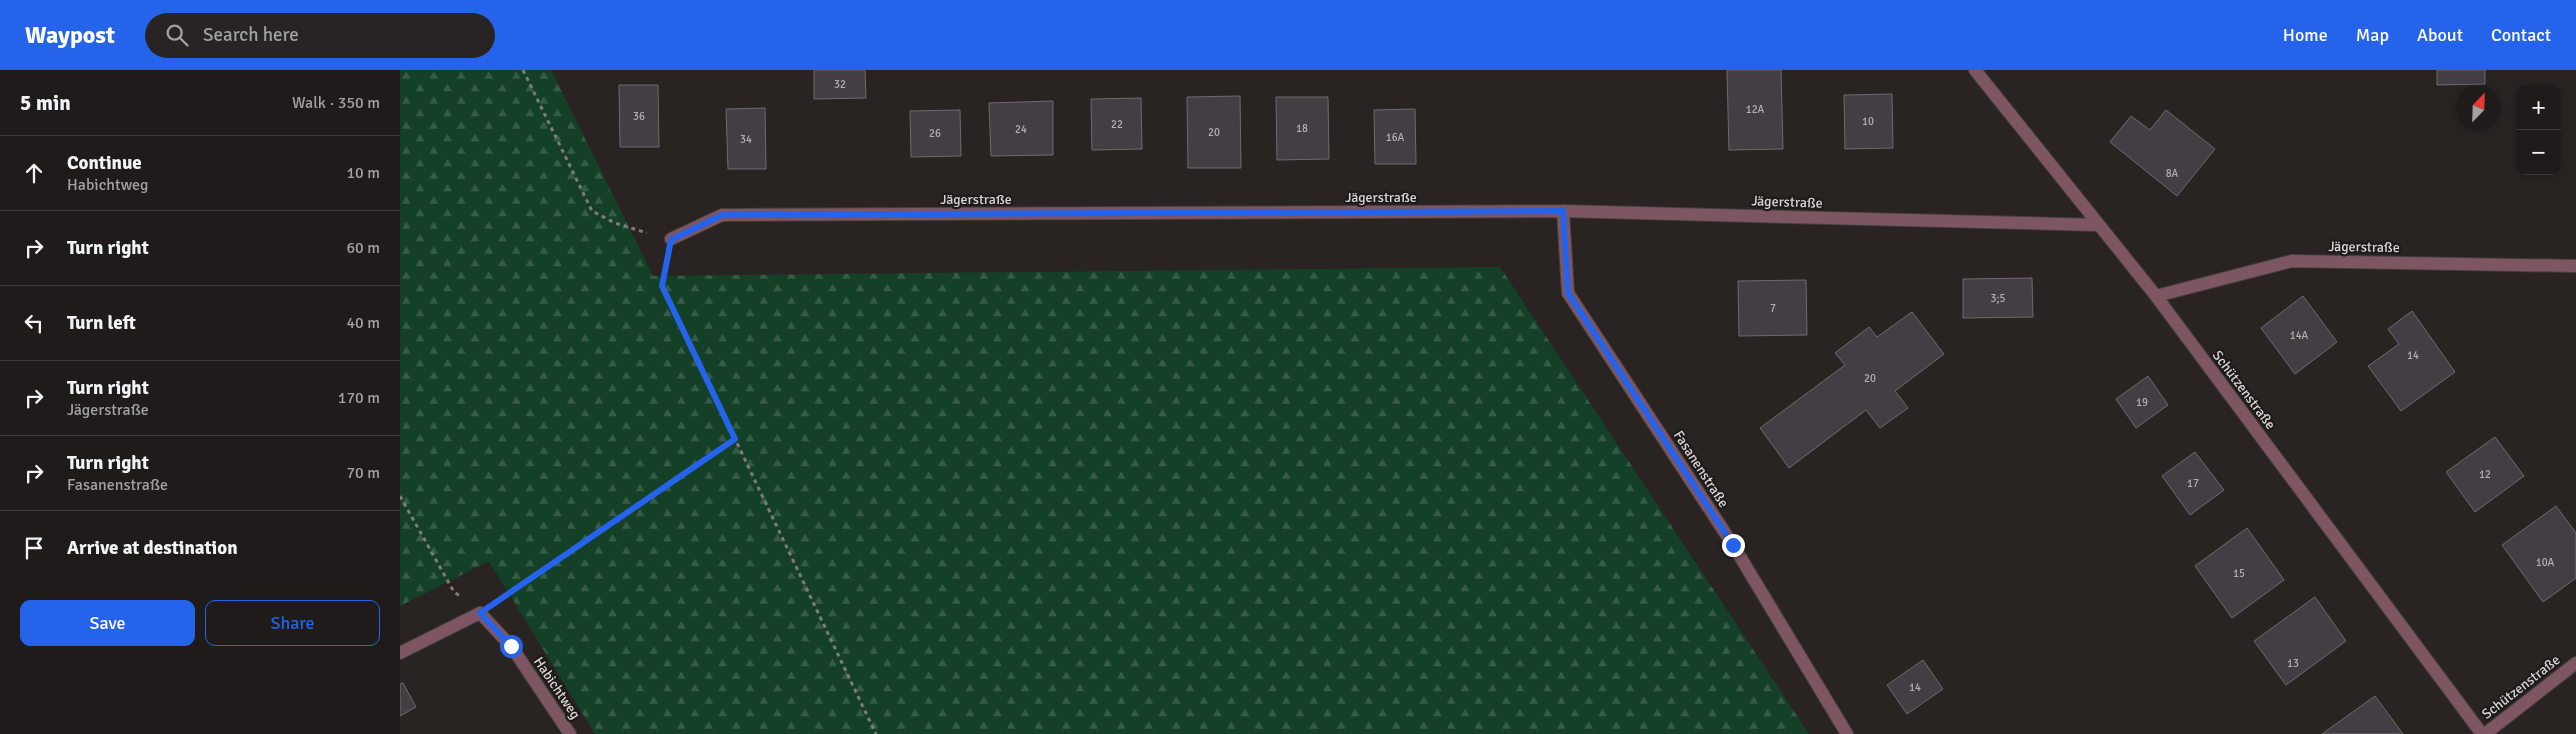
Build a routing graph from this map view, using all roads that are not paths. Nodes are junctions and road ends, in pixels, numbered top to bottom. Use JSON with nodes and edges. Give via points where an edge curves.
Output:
{"nodes":[{"id":1,"x":1975,"y":70,"type":"edge"},
{"id":2,"x":1563,"y":211,"type":"junction"},
{"id":3,"x":2097,"y":225,"type":"junction"},
{"id":4,"x":671,"y":240,"type":"road end"},
{"id":5,"x":2576,"y":266,"type":"edge"},
{"id":6,"x":2156,"y":296,"type":"junction"},
{"id":7,"x":400,"y":653,"type":"edge"},
{"id":8,"x":2576,"y":663,"type":"edge"},
{"id":9,"x":570,"y":734,"type":"edge"},
{"id":10,"x":1847,"y":734,"type":"edge"},
{"id":11,"x":2484,"y":734,"type":"edge"}],
"edges":[{"from":1,"to":3,"type":"street","name":"Schützenstraße"},
{"from":2,"to":3,"type":"street","name":"Jägerstraße"},
{"from":2,"to":4,"type":"street","name":"Jägerstraße","via":[[722,215]]},
{"from":2,"to":10,"type":"street","name":"Fasanenstraße","via":[[1568,293],[1733,545]]},
{"from":3,"to":6,"type":"street","name":"Schützenstraße"},
{"from":5,"to":6,"type":"street","name":"Jägerstraße","via":[[2292,260]]},
{"from":6,"to":11,"type":"street","name":"Schützenstraße"},
{"from":7,"to":9,"type":"street","name":"Habichtweg","via":[[480,613],[511,646]]},
{"from":8,"to":11,"type":"street","name":"Schützenstraße"}]}
